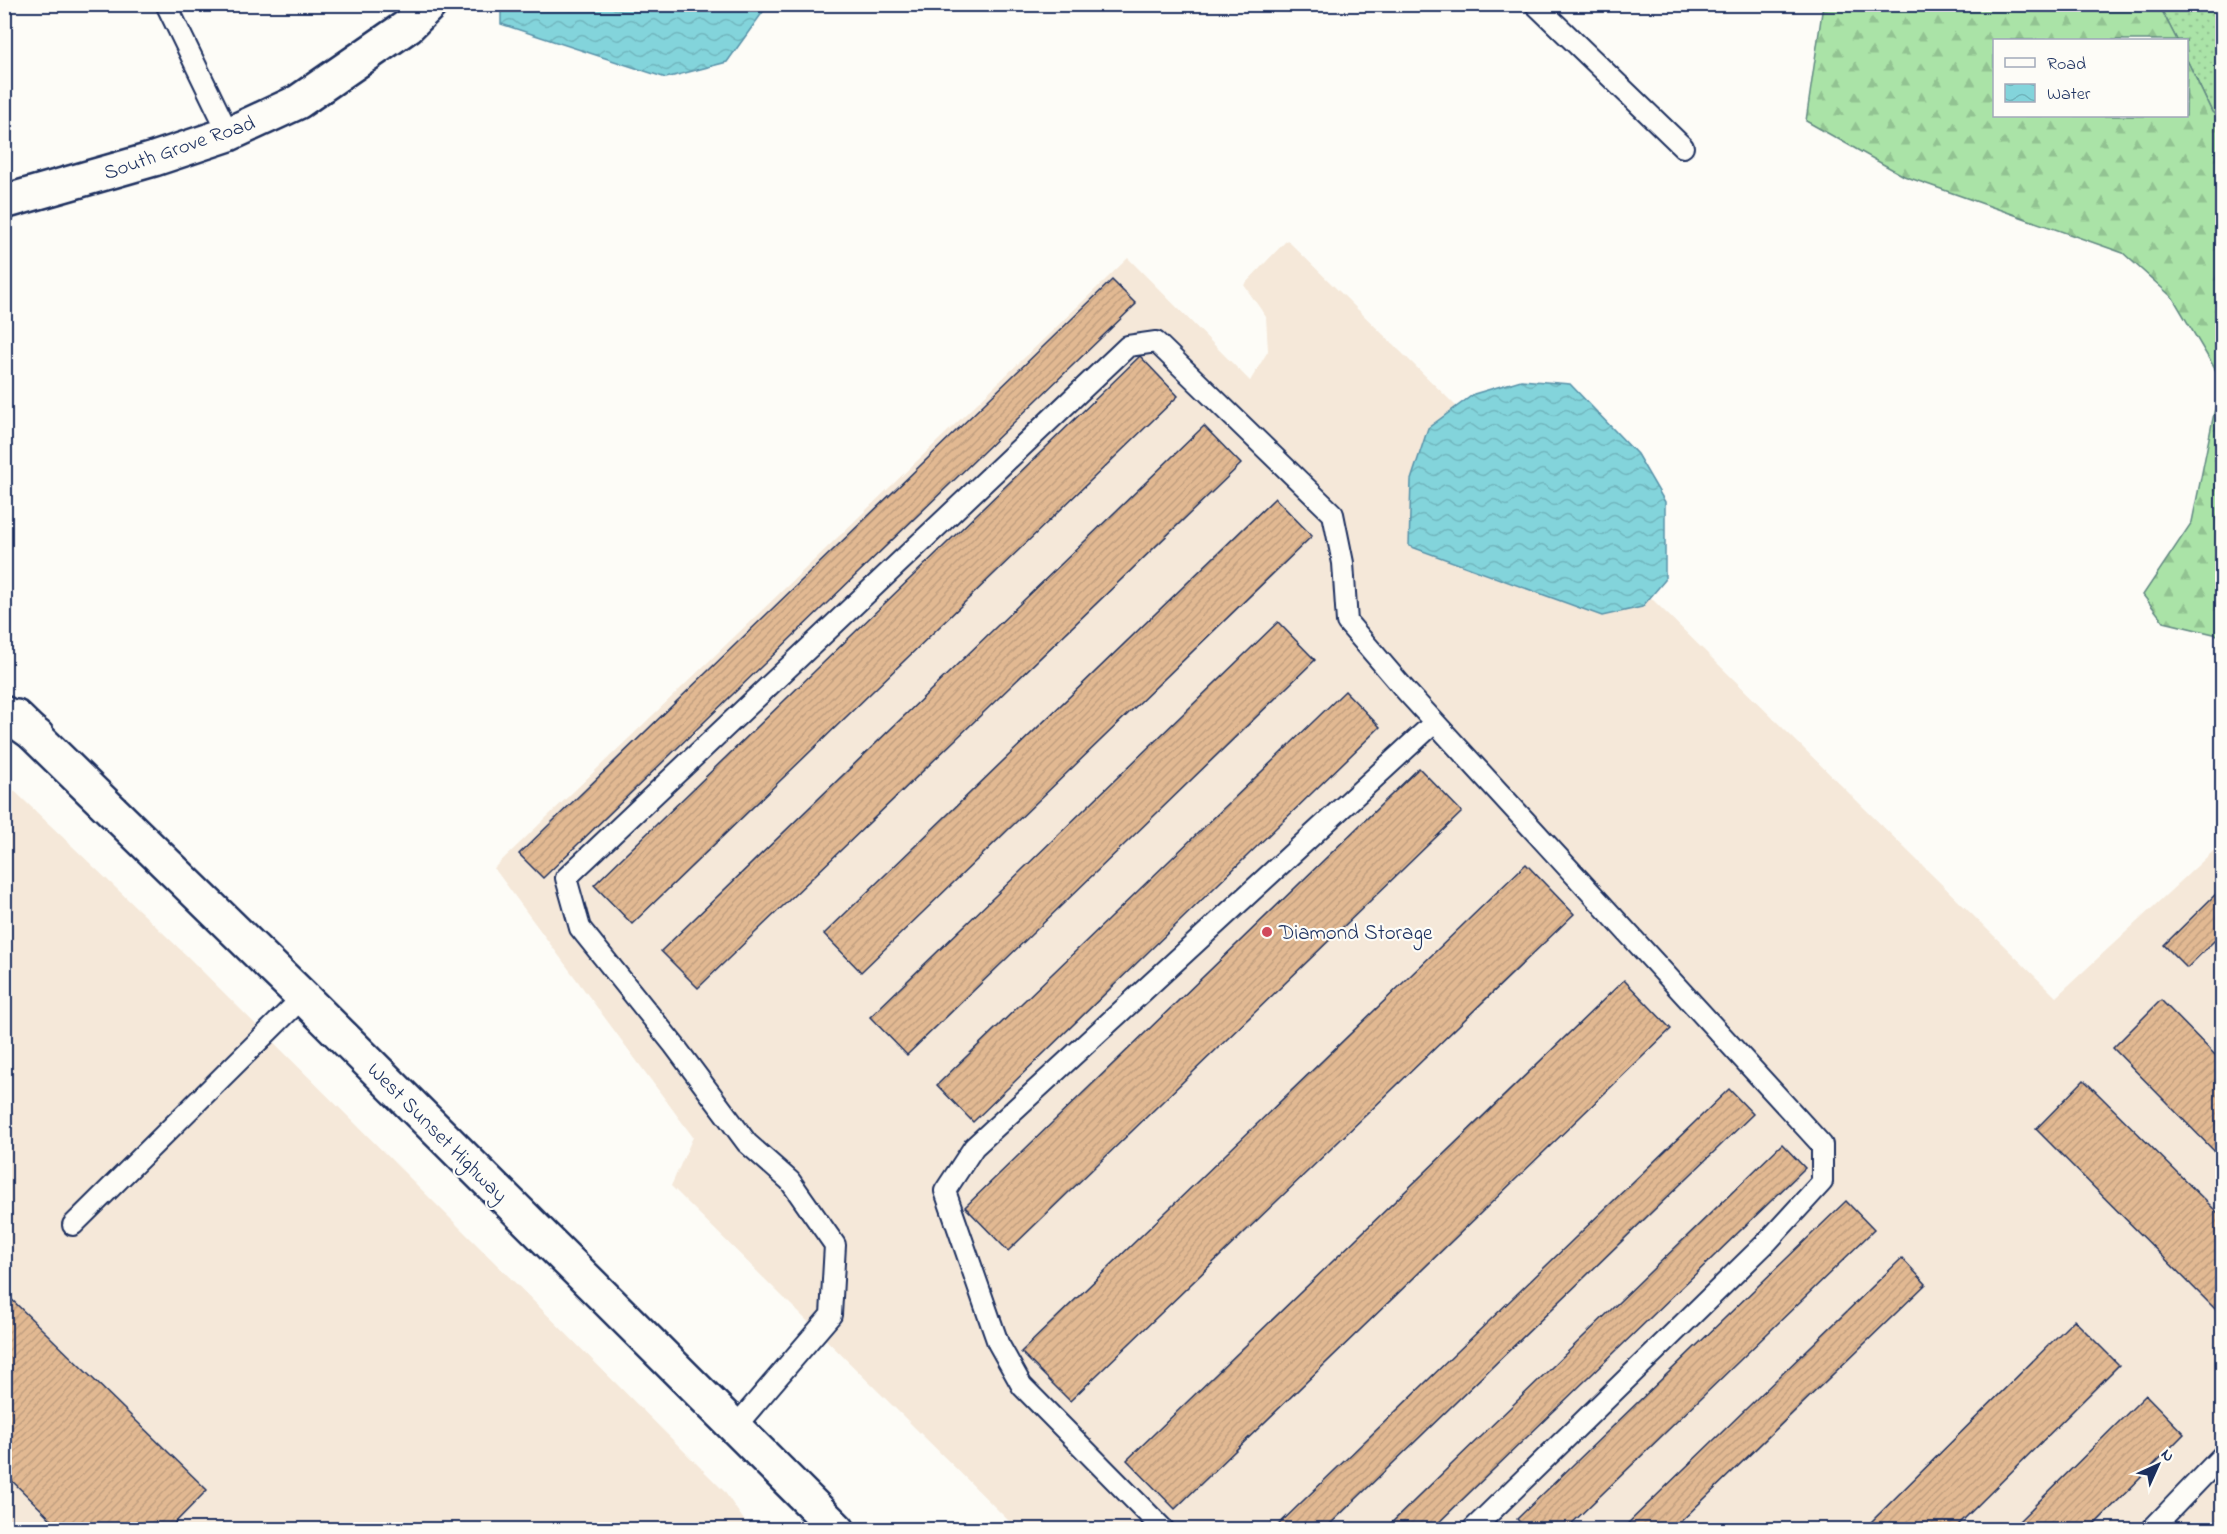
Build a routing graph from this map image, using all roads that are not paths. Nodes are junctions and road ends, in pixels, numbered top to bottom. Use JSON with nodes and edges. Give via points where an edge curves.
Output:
{"nodes":[{"id":1,"x":166,"y":4,"type":"edge"},
{"id":2,"x":430,"y":4,"type":"edge"},
{"id":3,"x":1534,"y":4,"type":"edge"},
{"id":4,"x":229,"y":134,"type":"junction"},
{"id":5,"x":1683,"y":147,"type":"dead end"},
{"id":6,"x":4,"y":202,"type":"edge"},
{"id":7,"x":4,"y":701,"type":"edge"},
{"id":8,"x":4,"y":706,"type":"edge"},
{"id":9,"x":4,"y":713,"type":"edge"},
{"id":10,"x":1434,"y":723,"type":"junction"},
{"id":11,"x":37,"y":736,"type":"junction"},
{"id":12,"x":303,"y":997,"type":"junction"},
{"id":13,"x":73,"y":1225,"type":"dead end"},
{"id":14,"x":735,"y":1427,"type":"junction"},
{"id":15,"x":2223,"y":1456,"type":"edge"},
{"id":16,"x":838,"y":1530,"type":"edge"},
{"id":17,"x":1164,"y":1530,"type":"edge"},
{"id":18,"x":1472,"y":1530,"type":"edge"},
{"id":19,"x":2151,"y":1530,"type":"edge"}],
"edges":[{"from":1,"to":4,"type":"lane"},
{"from":2,"to":4,"type":"main road","name":"South Grove Road","via":[[408,26],[298,102]]},
{"from":3,"to":5,"type":"lane"},
{"from":4,"to":6,"type":"main road","name":"South Grove Road"},
{"from":7,"to":11,"type":"main road","name":"West Sunset Highway"},
{"from":8,"to":11,"type":"main road","name":"West Sunset Highway"},
{"from":9,"to":11,"type":"main road"},
{"from":10,"to":14,"type":"lane","via":[[1347,622],[1343,563],[1333,514],[1156,342],[1128,346],[566,878],[580,928],[747,1143],[790,1181],[835,1245],[831,1315]]},
{"from":10,"to":17,"type":"lane","via":[[974,1147],[945,1191],[998,1343],[1022,1386]]},
{"from":10,"to":18,"type":"lane","via":[[1822,1145],[1822,1182],[1807,1199]]},
{"from":11,"to":12,"type":"main road","name":"West Sunset Highway"},
{"from":12,"to":13,"type":"lane"},
{"from":12,"to":14,"type":"main road","name":"West Sunset Highway"},
{"from":14,"to":16,"type":"main road","name":"West Sunset Highway"},
{"from":15,"to":19,"type":"lane"}]}
